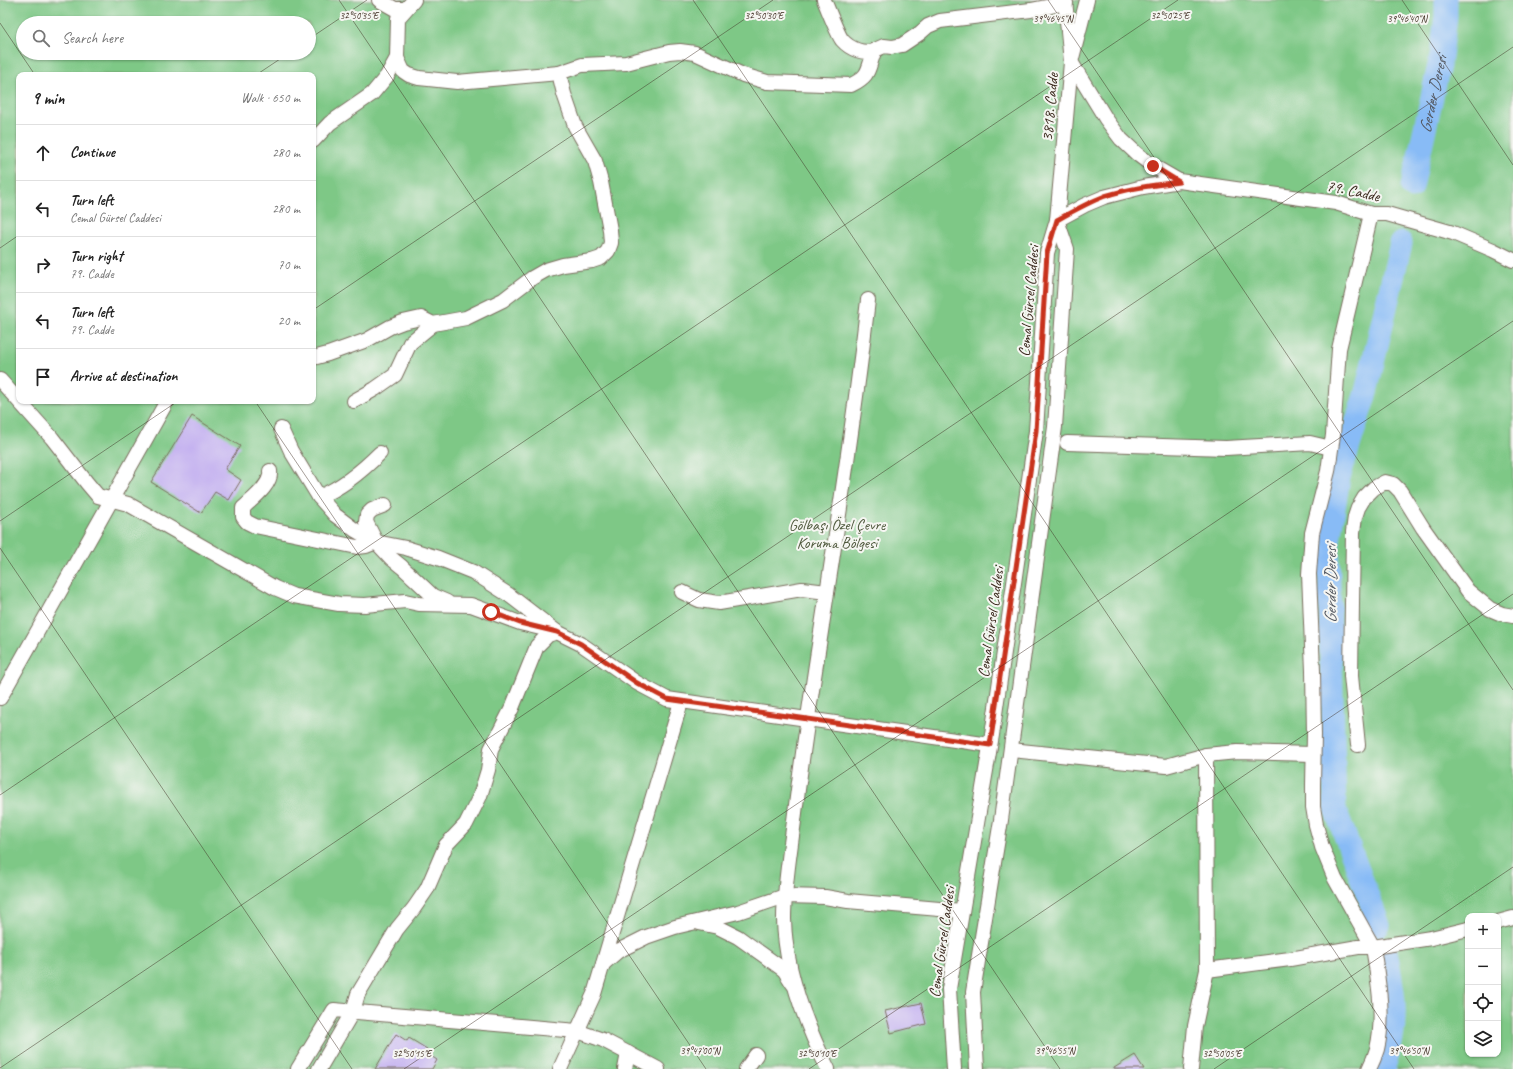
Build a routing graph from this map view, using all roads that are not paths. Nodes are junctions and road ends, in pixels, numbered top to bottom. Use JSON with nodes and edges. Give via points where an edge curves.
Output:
{"nodes":[{"id":1,"x":379,"y":0,"type":"edge"},
{"id":2,"x":824,"y":0,"type":"edge"},
{"id":3,"x":1087,"y":0,"type":"edge"},
{"id":4,"x":1066,"y":2,"type":"edge"},
{"id":5,"x":409,"y":5,"type":"edge"},
{"id":6,"x":875,"y":50,"type":"junction"},
{"id":7,"x":397,"y":58,"type":"junction"},
{"id":8,"x":1071,"y":62,"type":"junction"},
{"id":9,"x":559,"y":73,"type":"junction"},
{"id":10,"x":316,"y":138,"type":"edge"},
{"id":11,"x":1179,"y":182,"type":"junction"},
{"id":12,"x":1370,"y":214,"type":"junction"},
{"id":13,"x":1057,"y":220,"type":"junction"},
{"id":14,"x":1513,"y":260,"type":"edge"},
{"id":15,"x":868,"y":300,"type":"dead end"},
{"id":16,"x":433,"y":324,"type":"junction"},
{"id":17,"x":316,"y":357,"type":"edge"},
{"id":18,"x":0,"y":380,"type":"edge"},
{"id":19,"x":16,"y":398,"type":"edge"},
{"id":20,"x":354,"y":401,"type":"dead end"},
{"id":21,"x":22,"y":404,"type":"edge"},
{"id":22,"x":165,"y":404,"type":"edge"},
{"id":23,"x":281,"y":429,"type":"dead end"},
{"id":24,"x":1067,"y":443,"type":"dead end"},
{"id":25,"x":1331,"y":448,"type":"junction"},
{"id":26,"x":380,"y":453,"type":"dead end"},
{"id":27,"x":270,"y":472,"type":"dead end"},
{"id":28,"x":319,"y":497,"type":"junction"},
{"id":29,"x":111,"y":500,"type":"junction"},
{"id":30,"x":385,"y":505,"type":"dead end"},
{"id":31,"x":376,"y":542,"type":"junction"},
{"id":32,"x":682,"y":592,"type":"dead end"},
{"id":33,"x":827,"y":592,"type":"junction"},
{"id":34,"x":453,"y":604,"type":"junction"},
{"id":35,"x":1513,"y":616,"type":"edge"},
{"id":36,"x":557,"y":632,"type":"junction"},
{"id":37,"x":0,"y":698,"type":"edge"},
{"id":38,"x":681,"y":702,"type":"junction"},
{"id":39,"x":808,"y":719,"type":"junction"},
{"id":40,"x":990,"y":745,"type":"junction"},
{"id":41,"x":1358,"y":745,"type":"dead end"},
{"id":42,"x":1011,"y":750,"type":"junction"},
{"id":43,"x":1313,"y":754,"type":"junction"},
{"id":44,"x":1206,"y":755,"type":"junction"},
{"id":45,"x":785,"y":896,"type":"junction"},
{"id":46,"x":962,"y":911,"type":"junction"},
{"id":47,"x":1513,"y":918,"type":"edge"},
{"id":48,"x":1501,"y":921,"type":"edge"},
{"id":49,"x":698,"y":922,"type":"junction"},
{"id":50,"x":1465,"y":930,"type":"edge"},
{"id":51,"x":1373,"y":947,"type":"junction"},
{"id":52,"x":603,"y":964,"type":"junction"},
{"id":53,"x":1207,"y":970,"type":"junction"},
{"id":54,"x":795,"y":988,"type":"junction"},
{"id":55,"x":353,"y":1011,"type":"junction"},
{"id":56,"x":577,"y":1031,"type":"junction"},
{"id":57,"x":628,"y":1053,"type":"junction"},
{"id":58,"x":756,"y":1055,"type":"dead end"},
{"id":59,"x":298,"y":1069,"type":"edge"},
{"id":60,"x":319,"y":1069,"type":"edge"},
{"id":61,"x":560,"y":1069,"type":"edge"},
{"id":62,"x":625,"y":1069,"type":"edge"},
{"id":63,"x":658,"y":1069,"type":"edge"},
{"id":64,"x":746,"y":1069,"type":"edge"},
{"id":65,"x":828,"y":1069,"type":"edge"},
{"id":66,"x":954,"y":1069,"type":"edge"},
{"id":67,"x":977,"y":1069,"type":"edge"},
{"id":68,"x":1191,"y":1069,"type":"edge"},
{"id":69,"x":1369,"y":1069,"type":"edge"}],
"edges":[{"from":1,"to":5,"type":"street","via":[[395,9]]},
{"from":2,"to":6,"type":"street","via":[[842,39],[851,47],[863,52]]},
{"from":3,"to":8,"type":"street","name":"3818. Cadde"},
{"from":4,"to":6,"type":"street","via":[[1031,10],[940,21],[928,26],[902,45],[884,46]]},
{"from":4,"to":8,"type":"street"},
{"from":5,"to":7,"type":"street","via":[[398,18]]},
{"from":6,"to":9,"type":"street","via":[[867,74],[852,85],[767,82],[743,75],[694,53],[680,51],[626,63],[582,65]]},
{"from":7,"to":9,"type":"street","via":[[404,72],[409,75],[440,81],[457,82]]},
{"from":7,"to":10,"type":"street","via":[[387,76],[372,94],[330,124]]},
{"from":8,"to":11,"type":"street","name":"79. Cadde","via":[[1106,120],[1121,139],[1137,154]]},
{"from":8,"to":13,"type":"street","name":"3818. Cadde"},
{"from":9,"to":16,"type":"street","via":[[575,126],[595,161],[601,182],[610,230],[611,243],[608,251],[601,258],[592,261],[546,270],[504,300],[466,318]]},
{"from":11,"to":12,"type":"street","name":"79. Cadde","via":[[1336,203]]},
{"from":11,"to":13,"type":"street","name":"79. Cadde","via":[[1143,186],[1111,194]]},
{"from":12,"to":14,"type":"street","name":"79. Cadde","via":[[1387,214],[1453,233]]},
{"from":12,"to":25,"type":"street","via":[[1339,349]]},
{"from":13,"to":40,"type":"street","name":"Cemal Gürsel Caddesi","via":[[1047,253],[1036,431]]},
{"from":13,"to":42,"type":"street","name":"Cemal Gürsel Caddesi","via":[[1067,249],[1055,428]]},
{"from":15,"to":33,"type":"street","via":[[858,390]]},
{"from":16,"to":17,"type":"street","via":[[420,318],[403,322],[368,340]]},
{"from":16,"to":20,"type":"street","via":[[410,342],[395,375]]},
{"from":18,"to":19,"type":"street"},
{"from":21,"to":29,"type":"street","via":[[98,496]]},
{"from":22,"to":29,"type":"street"},
{"from":23,"to":28,"type":"street","via":[[291,451]]},
{"from":24,"to":25,"type":"street","via":[[1226,448],[1310,443]]},
{"from":25,"to":43,"type":"street","via":[[1328,471],[1312,532],[1309,574]]},
{"from":26,"to":28,"type":"street","via":[[353,478]]},
{"from":27,"to":31,"type":"street","via":[[271,476],[267,482],[244,508],[243,517],[247,522],[255,526],[357,547]]},
{"from":28,"to":31,"type":"street","via":[[335,515]]},
{"from":29,"to":34,"type":"street","via":[[128,504],[275,588],[294,596],[339,604],[365,605],[405,601],[419,604]]},
{"from":29,"to":37,"type":"street"},
{"from":30,"to":31,"type":"street","via":[[367,515],[366,522]]},
{"from":31,"to":34,"type":"street","via":[[433,596]]},
{"from":31,"to":36,"type":"street","via":[[406,548],[473,572],[509,595]]},
{"from":32,"to":33,"type":"street","via":[[699,600],[719,603],[802,589]]},
{"from":33,"to":39,"type":"street"},
{"from":34,"to":36,"type":"street","via":[[471,604],[520,623]]},
{"from":35,"to":41,"type":"street","via":[[1490,609],[1468,591],[1396,486],[1385,482],[1374,488],[1358,508],[1352,539],[1351,676]]},
{"from":36,"to":38,"type":"street","via":[[581,644],[637,683],[667,699]]},
{"from":36,"to":55,"type":"street","via":[[548,635],[537,646],[512,708],[491,749],[480,796],[466,824],[446,845],[427,889],[397,929],[358,994]]},
{"from":38,"to":39,"type":"street"},
{"from":38,"to":52,"type":"street"},
{"from":39,"to":40,"type":"street"},
{"from":39,"to":45,"type":"street"},
{"from":40,"to":46,"type":"street","name":"Cemal Gürsel Caddesi"},
{"from":42,"to":44,"type":"street","via":[[1166,766]]},
{"from":42,"to":67,"type":"street","name":"Cemal Gürsel Caddesi","via":[[973,992]]},
{"from":43,"to":44,"type":"street","via":[[1238,752]]},
{"from":43,"to":51,"type":"street","via":[[1314,807],[1322,846],[1336,879]]},
{"from":44,"to":53,"type":"street"},
{"from":45,"to":46,"type":"street","via":[[825,897],[848,902]]},
{"from":45,"to":49,"type":"street"},
{"from":45,"to":54,"type":"street","via":[[787,948]]},
{"from":46,"to":66,"type":"street","name":"Cemal Gürsel Caddesi","via":[[949,989]]},
{"from":47,"to":48,"type":"street"},
{"from":49,"to":52,"type":"street","via":[[646,937],[618,951]]},
{"from":49,"to":54,"type":"street","via":[[718,927],[738,937],[784,970]]},
{"from":50,"to":51,"type":"street","via":[[1432,938]]},
{"from":51,"to":53,"type":"street","via":[[1358,947]]},
{"from":51,"to":69,"type":"street","via":[[1379,989],[1380,1021],[1377,1049]]},
{"from":52,"to":56,"type":"street","via":[[594,994]]},
{"from":53,"to":68,"type":"street","via":[[1195,1026]]},
{"from":54,"to":65,"type":"street"},
{"from":55,"to":56,"type":"street"},
{"from":55,"to":59,"type":"street","via":[[334,1010]]},
{"from":55,"to":60,"type":"street"},
{"from":56,"to":57,"type":"street","via":[[603,1040]]},
{"from":56,"to":61,"type":"street"},
{"from":57,"to":62,"type":"street"},
{"from":57,"to":63,"type":"street"},
{"from":58,"to":64,"type":"street"}]}
